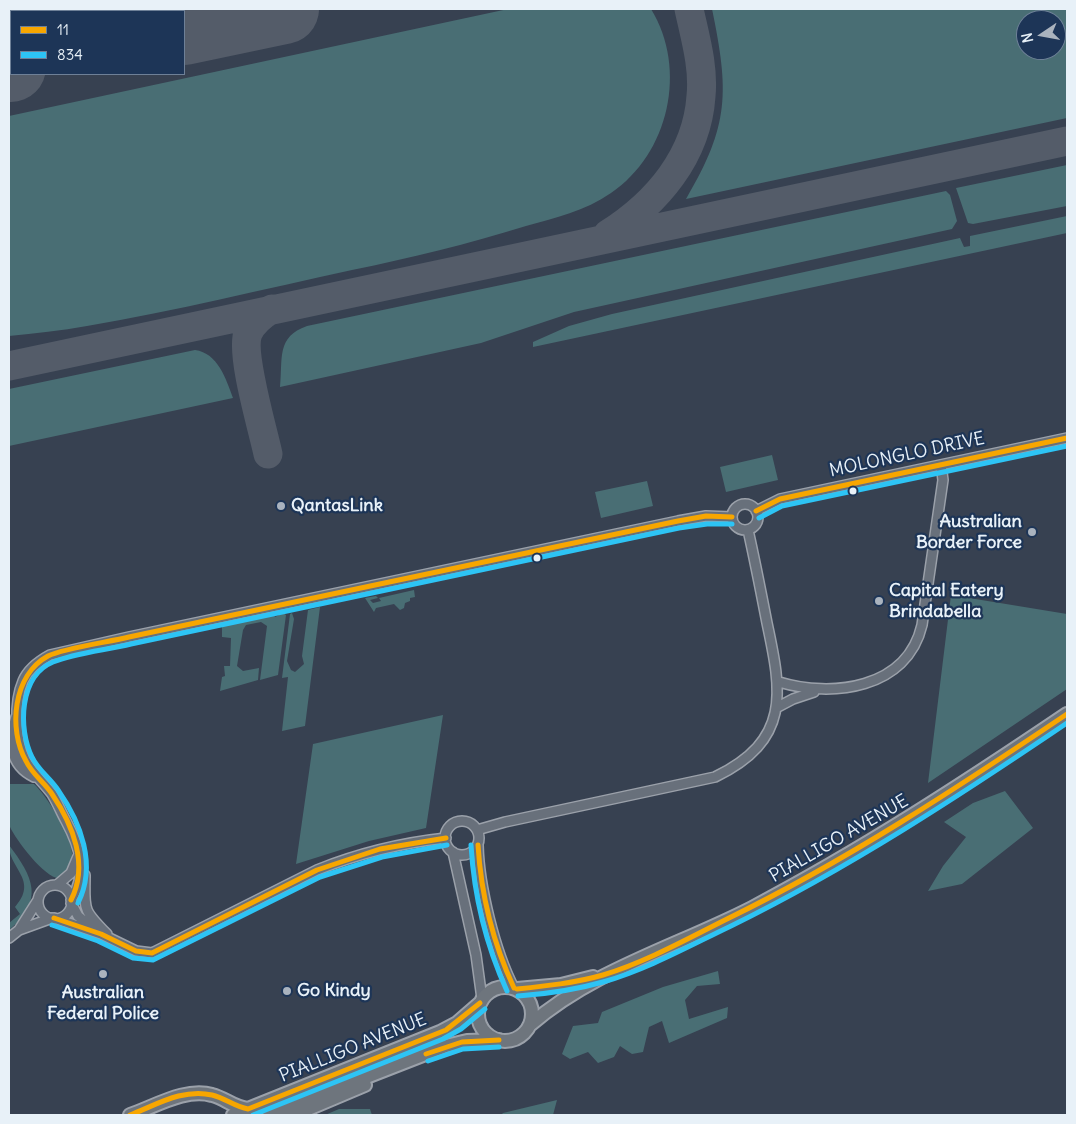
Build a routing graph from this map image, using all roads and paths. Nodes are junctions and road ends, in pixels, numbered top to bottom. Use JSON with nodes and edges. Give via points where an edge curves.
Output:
{"nodes":[{"id":1,"x":1067,"y":438,"type":"edge"},
{"id":2,"x":941,"y":465,"type":"junction"},
{"id":3,"x":756,"y":512,"type":"junction"},
{"id":4,"x":732,"y":517,"type":"junction"},
{"id":5,"x":748,"y":530,"type":"junction"},
{"id":6,"x":779,"y":682,"type":"junction"},
{"id":7,"x":822,"y":690,"type":"junction"},
{"id":8,"x":776,"y":708,"type":"junction"},
{"id":9,"x":1067,"y":714,"type":"edge"},
{"id":10,"x":477,"y":830,"type":"junction"},
{"id":11,"x":446,"y":838,"type":"junction"},
{"id":12,"x":478,"y":845,"type":"junction"},
{"id":13,"x":79,"y":851,"type":"junction"},
{"id":14,"x":453,"y":852,"type":"junction"},
{"id":15,"x":58,"y":885,"type":"junction"},
{"id":16,"x":38,"y":900,"type":"junction"},
{"id":17,"x":71,"y":902,"type":"junction"},
{"id":18,"x":53,"y":918,"type":"junction"},
{"id":19,"x":19,"y":930,"type":"junction"},
{"id":20,"x":101,"y":934,"type":"junction"},
{"id":21,"x":9,"y":938,"type":"edge"},
{"id":22,"x":112,"y":940,"type":"junction"},
{"id":23,"x":615,"y":971,"type":"junction"},
{"id":24,"x":516,"y":989,"type":"junction"},
{"id":25,"x":481,"y":1001,"type":"junction"},
{"id":26,"x":530,"y":1025,"type":"junction"},
{"id":27,"x":499,"y":1040,"type":"junction"},
{"id":28,"x":394,"y":1066,"type":"junction"},
{"id":29,"x":248,"y":1109,"type":"junction"},
{"id":30,"x":130,"y":1115,"type":"edge"},
{"id":31,"x":233,"y":1115,"type":"edge"},
{"id":32,"x":269,"y":1115,"type":"edge"},
{"id":33,"x":294,"y":1115,"type":"edge"}],
"edges":[{"from":1,"to":2,"type":"street","name":"MOLONGLO DRIVE"},
{"from":2,"to":3,"type":"street","name":"MOLONGLO DRIVE","via":[[780,500]]},
{"from":2,"to":7,"type":"street","via":[[943,480],[922,625],[916,640],[898,666],[883,677],[864,685]]},
{"from":3,"to":4,"type":"street","via":[[745,504],[736,508]]},
{"from":3,"to":5,"type":"street","via":[[757,522]]},
{"from":4,"to":5,"type":"street","via":[[736,526]]},
{"from":4,"to":13,"type":"street","via":[[706,516],[678,521],[50,655],[23,680],[11,736],[13,755],[24,771],[42,782],[53,796]]},
{"from":5,"to":6,"type":"street"},
{"from":6,"to":7,"type":"street"},
{"from":6,"to":8,"type":"street"},
{"from":7,"to":8,"type":"street"},
{"from":8,"to":10,"type":"street","via":[[768,730],[752,754],[715,777]]},
{"from":9,"to":23,"type":"main road","name":"PIALLIGO AVENUE","via":[[917,814],[798,884]]},
{"from":10,"to":11,"type":"street","via":[[471,824],[458,822],[451,826]]},
{"from":10,"to":12,"type":"street"},
{"from":11,"to":14,"type":"street"},
{"from":11,"to":22,"type":"street","via":[[404,843],[331,864],[157,952],[139,952]]},
{"from":12,"to":14,"type":"street","via":[[469,854]]},
{"from":12,"to":24,"type":"street","via":[[496,946]]},
{"from":13,"to":15,"type":"street","via":[[71,873]]},
{"from":13,"to":17,"type":"street","via":[[82,870]]},
{"from":13,"to":22,"type":"street","via":[[85,875],[85,908]]},
{"from":14,"to":25,"type":"street","via":[[476,955]]},
{"from":15,"to":16,"type":"street","via":[[45,888]]},
{"from":15,"to":17,"type":"street","via":[[67,890]]},
{"from":16,"to":18,"type":"street","via":[[42,913]]},
{"from":16,"to":19,"type":"street"},
{"from":17,"to":18,"type":"street","via":[[66,914]]},
{"from":17,"to":20,"type":"street","via":[[78,916]]},
{"from":18,"to":19,"type":"street"},
{"from":18,"to":20,"type":"street"},
{"from":19,"to":21,"type":"street"},
{"from":20,"to":22,"type":"street"},
{"from":23,"to":24,"type":"main road","name":"PIALLIGO AVENUE","via":[[561,985]]},
{"from":23,"to":26,"type":"main road","name":"PIALLIGO AVENUE","via":[[562,999]]},
{"from":24,"to":25,"type":"main road","via":[[496,988]]},
{"from":24,"to":26,"type":"main road","via":[[531,1005]]},
{"from":25,"to":27,"type":"main road","via":[[478,1013],[482,1028]]},
{"from":25,"to":29,"type":"main road","name":"PIALLIGO AVENUE","via":[[446,1030]]},
{"from":26,"to":27,"type":"main road","via":[[520,1036]]},
{"from":27,"to":28,"type":"main road","name":"PIALLIGO AVENUE","via":[[454,1044]]},
{"from":28,"to":32,"type":"main road","name":"PIALLIGO AVENUE"},
{"from":28,"to":33,"type":"main road","via":[[364,1086]]},
{"from":29,"to":30,"type":"main road","via":[[235,1107],[217,1096],[199,1093]]},
{"from":29,"to":31,"type":"main road","name":"PIALLIGO AVENUE"}]}
